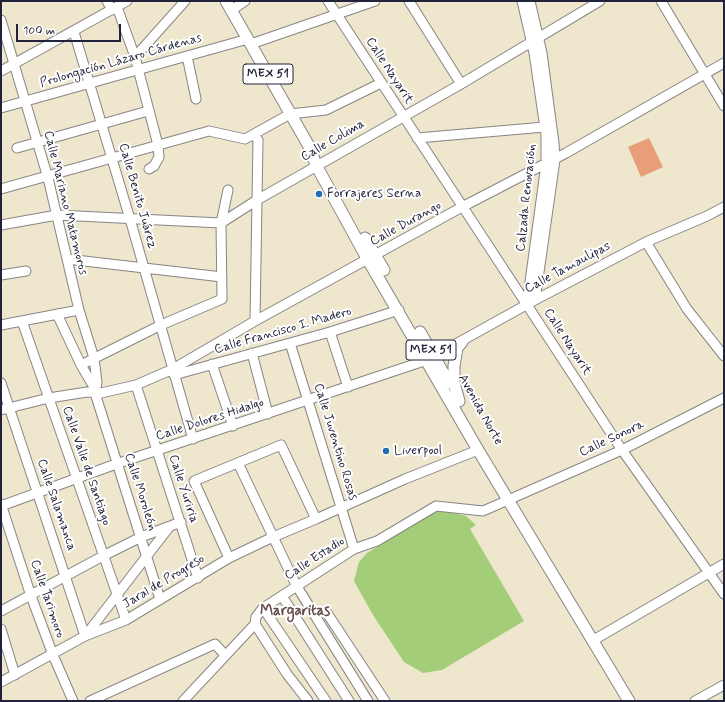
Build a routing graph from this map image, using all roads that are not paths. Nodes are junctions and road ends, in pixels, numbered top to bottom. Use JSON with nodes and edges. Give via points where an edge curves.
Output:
{"nodes":[{"id":1,"x":107,"y":1,"type":"edge"},
{"id":2,"x":126,"y":1,"type":"edge"},
{"id":3,"x":185,"y":1,"type":"edge"},
{"id":4,"x":246,"y":1,"type":"edge"},
{"id":5,"x":328,"y":1,"type":"edge"},
{"id":6,"x":374,"y":1,"type":"edge"},
{"id":7,"x":409,"y":1,"type":"edge"},
{"id":8,"x":522,"y":1,"type":"edge"},
{"id":9,"x":530,"y":1,"type":"edge"},
{"id":10,"x":600,"y":1,"type":"edge"},
{"id":11,"x":661,"y":1,"type":"edge"},
{"id":12,"x":229,"y":6,"type":"edge"},
{"id":13,"x":114,"y":9,"type":"junction"},
{"id":14,"x":338,"y":16,"type":"junction"},
{"id":15,"x":1,"y":20,"type":"edge"},
{"id":16,"x":74,"y":32,"type":"junction"},
{"id":17,"x":535,"y":40,"type":"junction"},
{"id":18,"x":250,"y":42,"type":"junction"},
{"id":19,"x":187,"y":56,"type":"junction"},
{"id":20,"x":135,"y":57,"type":"junction"},
{"id":21,"x":724,"y":63,"type":"edge"},
{"id":22,"x":14,"y":64,"type":"junction"},
{"id":23,"x":139,"y":70,"type":"junction"},
{"id":24,"x":1,"y":71,"type":"edge"},
{"id":25,"x":705,"y":75,"type":"junction"},
{"id":26,"x":381,"y":83,"type":"junction"},
{"id":27,"x":461,"y":84,"type":"junction"},
{"id":28,"x":90,"y":85,"type":"junction"},
{"id":29,"x":196,"y":99,"type":"dead end"},
{"id":30,"x":24,"y":101,"type":"junction"},
{"id":31,"x":724,"y":106,"type":"edge"},
{"id":32,"x":1,"y":108,"type":"edge"},
{"id":33,"x":148,"y":111,"type":"junction"},
{"id":34,"x":290,"y":114,"type":"junction"},
{"id":35,"x":403,"y":116,"type":"junction"},
{"id":36,"x":102,"y":125,"type":"junction"},
{"id":37,"x":545,"y":127,"type":"junction"},
{"id":38,"x":254,"y":135,"type":"junction"},
{"id":39,"x":417,"y":138,"type":"junction"},
{"id":40,"x":38,"y":142,"type":"junction"},
{"id":41,"x":158,"y":145,"type":"junction"},
{"id":42,"x":17,"y":148,"type":"dead end"},
{"id":43,"x":112,"y":159,"type":"junction"},
{"id":44,"x":550,"y":162,"type":"junction"},
{"id":45,"x":319,"y":164,"type":"junction"},
{"id":46,"x":149,"y":169,"type":"dead end"},
{"id":47,"x":48,"y":178,"type":"junction"},
{"id":48,"x":1,"y":189,"type":"edge"},
{"id":49,"x":228,"y":190,"type":"dead end"},
{"id":50,"x":257,"y":200,"type":"junction"},
{"id":51,"x":462,"y":207,"type":"junction"},
{"id":52,"x":724,"y":207,"type":"edge"},
{"id":53,"x":57,"y":215,"type":"junction"},
{"id":54,"x":130,"y":219,"type":"junction"},
{"id":55,"x":221,"y":223,"type":"junction"},
{"id":56,"x":1,"y":225,"type":"edge"},
{"id":57,"x":646,"y":242,"type":"junction"},
{"id":58,"x":371,"y":257,"type":"junction"},
{"id":59,"x":67,"y":259,"type":"junction"},
{"id":60,"x":144,"y":267,"type":"junction"},
{"id":61,"x":26,"y":271,"type":"dead end"},
{"id":62,"x":1,"y":275,"type":"edge"},
{"id":63,"x":222,"y":277,"type":"junction"},
{"id":64,"x":531,"y":302,"type":"junction"},
{"id":65,"x":79,"y":310,"type":"junction"},
{"id":66,"x":399,"y":310,"type":"junction"},
{"id":67,"x":57,"y":314,"type":"junction"},
{"id":68,"x":22,"y":321,"type":"junction"},
{"id":69,"x":255,"y":321,"type":"junction"},
{"id":70,"x":1,"y":325,"type":"edge"},
{"id":71,"x":161,"y":325,"type":"junction"},
{"id":72,"x":330,"y":332,"type":"junction"},
{"id":73,"x":462,"y":342,"type":"junction"},
{"id":74,"x":290,"y":343,"type":"junction"},
{"id":75,"x":252,"y":353,"type":"junction"},
{"id":76,"x":724,"y":356,"type":"edge"},
{"id":77,"x":94,"y":358,"type":"junction"},
{"id":78,"x":430,"y":358,"type":"junction"},
{"id":79,"x":212,"y":364,"type":"junction"},
{"id":80,"x":81,"y":365,"type":"junction"},
{"id":81,"x":173,"y":372,"type":"junction"},
{"id":82,"x":1,"y":383,"type":"edge"},
{"id":83,"x":136,"y":385,"type":"junction"},
{"id":84,"x":348,"y":387,"type":"junction"},
{"id":85,"x":95,"y":391,"type":"junction"},
{"id":86,"x":49,"y":398,"type":"junction"},
{"id":87,"x":724,"y":398,"type":"edge"},
{"id":88,"x":308,"y":400,"type":"junction"},
{"id":89,"x":459,"y":401,"type":"junction"},
{"id":90,"x":5,"y":409,"type":"edge"},
{"id":91,"x":268,"y":414,"type":"junction"},
{"id":92,"x":232,"y":426,"type":"junction"},
{"id":93,"x":193,"y":439,"type":"junction"},
{"id":94,"x":478,"y":450,"type":"junction"},
{"id":95,"x":622,"y":450,"type":"junction"},
{"id":96,"x":158,"y":451,"type":"junction"},
{"id":97,"x":238,"y":462,"type":"junction"},
{"id":98,"x":116,"y":464,"type":"junction"},
{"id":99,"x":78,"y":479,"type":"junction"},
{"id":100,"x":504,"y":482,"type":"junction"},
{"id":101,"x":38,"y":492,"type":"junction"},
{"id":102,"x":511,"y":499,"type":"junction"},
{"id":103,"x":1,"y":505,"type":"edge"},
{"id":104,"x":341,"y":508,"type":"junction"},
{"id":105,"x":316,"y":520,"type":"junction"},
{"id":106,"x":181,"y":522,"type":"junction"},
{"id":107,"x":170,"y":526,"type":"junction"},
{"id":108,"x":273,"y":536,"type":"junction"},
{"id":109,"x":141,"y":537,"type":"junction"},
{"id":110,"x":354,"y":549,"type":"junction"},
{"id":111,"x":103,"y":556,"type":"junction"},
{"id":112,"x":147,"y":557,"type":"junction"},
{"id":113,"x":229,"y":558,"type":"junction"},
{"id":114,"x":724,"y":564,"type":"edge"},
{"id":115,"x":709,"y":573,"type":"junction"},
{"id":116,"x":66,"y":576,"type":"junction"},
{"id":117,"x":198,"y":578,"type":"junction"},
{"id":118,"x":296,"y":585,"type":"junction"},
{"id":119,"x":117,"y":594,"type":"junction"},
{"id":120,"x":724,"y":594,"type":"edge"},
{"id":121,"x":31,"y":596,"type":"junction"},
{"id":122,"x":282,"y":596,"type":"junction"},
{"id":123,"x":160,"y":599,"type":"junction"},
{"id":124,"x":263,"y":608,"type":"junction"},
{"id":125,"x":1,"y":611,"type":"edge"},
{"id":126,"x":326,"y":613,"type":"dead end"},
{"id":127,"x":126,"y":620,"type":"junction"},
{"id":128,"x":255,"y":624,"type":"junction"},
{"id":129,"x":1,"y":629,"type":"edge"},
{"id":130,"x":85,"y":636,"type":"junction"},
{"id":131,"x":592,"y":641,"type":"junction"},
{"id":132,"x":53,"y":655,"type":"junction"},
{"id":133,"x":225,"y":655,"type":"junction"},
{"id":134,"x":15,"y":675,"type":"junction"},
{"id":135,"x":1,"y":682,"type":"edge"},
{"id":136,"x":724,"y":685,"type":"edge"},
{"id":137,"x":108,"y":697,"type":"edge"},
{"id":138,"x":73,"y":701,"type":"edge"},
{"id":139,"x":90,"y":701,"type":"edge"},
{"id":140,"x":184,"y":701,"type":"edge"},
{"id":141,"x":308,"y":701,"type":"edge"},
{"id":142,"x":326,"y":701,"type":"edge"},
{"id":143,"x":349,"y":701,"type":"edge"},
{"id":144,"x":368,"y":701,"type":"edge"},
{"id":145,"x":385,"y":701,"type":"edge"},
{"id":146,"x":629,"y":701,"type":"edge"},
{"id":147,"x":696,"y":701,"type":"edge"}],
"edges":[{"from":1,"to":13,"type":"street"},
{"from":2,"to":13,"type":"street"},
{"from":3,"to":20,"type":"street"},
{"from":4,"to":12,"type":"street"},
{"from":5,"to":14,"type":"street","name":"Calle Nayarit"},
{"from":6,"to":14,"type":"street","name":"Prolongación Lázaro Cárdenas"},
{"from":7,"to":27,"type":"street"},
{"from":8,"to":17,"type":"street","name":"Calzada Renovación"},
{"from":9,"to":17,"type":"street","name":"Calzada Renovación"},
{"from":10,"to":17,"type":"street","name":"Calle Colima"},
{"from":11,"to":25,"type":"street"},
{"from":12,"to":18,"type":"main road","number":"MEX 51"},
{"from":13,"to":16,"type":"street"},
{"from":13,"to":20,"type":"street"},
{"from":14,"to":18,"type":"street","name":"Prolongación Lázaro Cárdenas"},
{"from":14,"to":26,"type":"street","name":"Calle Nayarit"},
{"from":15,"to":22,"type":"street","name":"Calle Mariano Matamoros"},
{"from":16,"to":22,"type":"street"},
{"from":16,"to":28,"type":"street","name":"Calle Benito Juárez"},
{"from":17,"to":27,"type":"street","name":"Calle Colima"},
{"from":17,"to":37,"type":"street","name":"Calzada Renovación"},
{"from":17,"to":44,"type":"street","name":"Calzada Renovación","via":[[553,136]]},
{"from":18,"to":19,"type":"street","name":"Prolongación Lázaro Cárdenas"},
{"from":18,"to":34,"type":"main road","number":"MEX 51"},
{"from":19,"to":23,"type":"street","name":"Prolongación Lázaro Cárdenas"},
{"from":19,"to":29,"type":"street"},
{"from":20,"to":23,"type":"street"},
{"from":21,"to":25,"type":"street","name":"Calle Durango"},
{"from":22,"to":24,"type":"street"},
{"from":22,"to":30,"type":"street","name":"Calle Mariano Matamoros"},
{"from":23,"to":28,"type":"street","name":"Prolongación Lázaro Cárdenas"},
{"from":23,"to":33,"type":"street"},
{"from":25,"to":31,"type":"street"},
{"from":25,"to":44,"type":"street","name":"Calle Durango"},
{"from":26,"to":34,"type":"street","via":[[326,110]]},
{"from":26,"to":35,"type":"street","name":"Calle Nayarit"},
{"from":27,"to":35,"type":"street","name":"Calle Colima"},
{"from":28,"to":30,"type":"street","name":"Prolongación Lázaro Cárdenas"},
{"from":28,"to":36,"type":"street","name":"Calle Benito Juárez"},
{"from":30,"to":32,"type":"street","name":"Prolongación Lázaro Cárdenas"},
{"from":30,"to":40,"type":"street","name":"Calle Mariano Matamoros"},
{"from":33,"to":36,"type":"street"},
{"from":33,"to":41,"type":"street"},
{"from":34,"to":38,"type":"street"},
{"from":34,"to":45,"type":"main road","number":"MEX 51"},
{"from":35,"to":39,"type":"street","name":"Calle Nayarit"},
{"from":35,"to":45,"type":"street","name":"Calle Colima"},
{"from":36,"to":40,"type":"street"},
{"from":36,"to":43,"type":"street","name":"Calle Benito Juárez"},
{"from":37,"to":39,"type":"street"},
{"from":37,"to":44,"type":"street","name":"Calzada Renovación"},
{"from":38,"to":41,"type":"street","via":[[245,139],[209,131]]},
{"from":38,"to":50,"type":"street","via":[[258,140]]},
{"from":39,"to":51,"type":"street","name":"Calle Nayarit"},
{"from":40,"to":42,"type":"street"},
{"from":40,"to":47,"type":"street","name":"Calle Mariano Matamoros"},
{"from":41,"to":43,"type":"street"},
{"from":41,"to":46,"type":"street","via":[[159,157]]},
{"from":43,"to":47,"type":"street"},
{"from":43,"to":54,"type":"street","name":"Calle Benito Juárez"},
{"from":44,"to":51,"type":"street","name":"Calle Durango"},
{"from":44,"to":64,"type":"street","name":"Calzada Renovación"},
{"from":45,"to":50,"type":"street","name":"Calle Colima"},
{"from":45,"to":58,"type":"main road","number":"MEX 51"},
{"from":47,"to":48,"type":"street"},
{"from":47,"to":53,"type":"street","name":"Calle Mariano Matamoros"},
{"from":49,"to":55,"type":"street"},
{"from":50,"to":55,"type":"street","name":"Calle Colima"},
{"from":50,"to":69,"type":"street"},
{"from":51,"to":58,"type":"street","name":"Calle Durango"},
{"from":51,"to":64,"type":"street","name":"Calle Nayarit"},
{"from":52,"to":57,"type":"street","name":"Calle Tamaulipas"},
{"from":53,"to":54,"type":"street"},
{"from":53,"to":56,"type":"street"},
{"from":53,"to":59,"type":"street","name":"Calle Mariano Matamoros"},
{"from":54,"to":55,"type":"street"},
{"from":54,"to":60,"type":"street","name":"Calle Benito Juárez"},
{"from":55,"to":63,"type":"street"},
{"from":57,"to":64,"type":"street","name":"Calle Tamaulipas"},
{"from":57,"to":76,"type":"street","via":[[687,309]]},
{"from":58,"to":66,"type":"main road","name":"Avenida Norte","number":"MEX 51"},
{"from":58,"to":69,"type":"street","name":"Calle Durango"},
{"from":58,"to":78,"type":"main road","name":"Avenida Norte","number":"MEX 51"},
{"from":59,"to":60,"type":"street"},
{"from":59,"to":65,"type":"street","name":"Calle Mariano Matamoros"},
{"from":60,"to":63,"type":"street"},
{"from":60,"to":71,"type":"street","name":"Calle Benito Juárez"},
{"from":61,"to":62,"type":"street"},
{"from":63,"to":71,"type":"street","via":[[222,299]]},
{"from":64,"to":73,"type":"street","name":"Calle Tamaulipas"},
{"from":64,"to":95,"type":"street","name":"Calle Nayarit"},
{"from":65,"to":67,"type":"street"},
{"from":65,"to":77,"type":"street","name":"Calle Mariano Matamoros"},
{"from":66,"to":72,"type":"street","name":"Calle Francisco I. Madero"},
{"from":66,"to":78,"type":"main road","name":"Avenida Norte","number":"MEX 51"},
{"from":67,"to":68,"type":"street"},
{"from":67,"to":80,"type":"street"},
{"from":68,"to":70,"type":"street"},
{"from":68,"to":86,"type":"street","name":"Calle Valle de Santiago"},
{"from":69,"to":81,"type":"street","name":"Calle Durango"},
{"from":71,"to":77,"type":"street"},
{"from":71,"to":81,"type":"street","name":"Calle Benito Juárez"},
{"from":72,"to":74,"type":"street","name":"Calle Francisco I. Madero"},
{"from":72,"to":84,"type":"street"},
{"from":73,"to":78,"type":"street","name":"Calle Tamaulipas"},
{"from":73,"to":89,"type":"main road","via":[[457,348],[454,366],[454,383]]},
{"from":74,"to":75,"type":"street","name":"Calle Francisco I. Madero"},
{"from":74,"to":88,"type":"street","name":"Calle Juventino Rosas"},
{"from":75,"to":79,"type":"street","name":"Calle Francisco I. Madero"},
{"from":75,"to":91,"type":"street"},
{"from":77,"to":80,"type":"street"},
{"from":77,"to":85,"type":"street","name":"Calle Mariano Matamoros","via":[[97,382]]},
{"from":78,"to":84,"type":"street","name":"Calle Dolores Hidalgo"},
{"from":78,"to":89,"type":"main road","name":"Avenida Norte","number":"MEX 51"},
{"from":78,"to":94,"type":"main road","name":"Avenida Norte","number":"MEX 51"},
{"from":79,"to":81,"type":"street","name":"Calle Francisco I. Madero"},
{"from":79,"to":92,"type":"street"},
{"from":80,"to":85,"type":"street"},
{"from":81,"to":83,"type":"street","name":"Calle Durango"},
{"from":81,"to":93,"type":"street","name":"Calle Benito Juárez"},
{"from":82,"to":90,"type":"street","name":"Calle Salamanca"},
{"from":83,"to":85,"type":"street","name":"Calle Durango"},
{"from":83,"to":96,"type":"street","name":"Calle Yuriria"},
{"from":84,"to":88,"type":"street","name":"Calle Dolores Hidalgo"},
{"from":85,"to":86,"type":"street","name":"Calle Durango"},
{"from":85,"to":98,"type":"street","name":"Calle Moroleón"},
{"from":86,"to":90,"type":"street","name":"Calle Durango"},
{"from":86,"to":99,"type":"street","name":"Calle Valle de Santiago"},
{"from":87,"to":95,"type":"street","name":"Calle Sonora"},
{"from":88,"to":91,"type":"street","name":"Calle Dolores Hidalgo"},
{"from":88,"to":104,"type":"street","name":"Calle Juventino Rosas"},
{"from":89,"to":100,"type":"main road","name":"Avenida Norte","number":"MEX 51"},
{"from":90,"to":101,"type":"street","name":"Calle Salamanca"},
{"from":91,"to":92,"type":"street","name":"Calle Dolores Hidalgo"},
{"from":92,"to":93,"type":"street","name":"Calle Dolores Hidalgo"},
{"from":93,"to":96,"type":"street","name":"Calle Dolores Hidalgo"},
{"from":94,"to":100,"type":"main road","via":[[484,453]]},
{"from":94,"to":102,"type":"main road","name":"Avenida Norte","number":"MEX 51"},
{"from":94,"to":104,"type":"street","name":"Jaral de Progreso"},
{"from":95,"to":102,"type":"street","name":"Calle Sonora"},
{"from":95,"to":115,"type":"street","name":"Calle Nayarit"},
{"from":96,"to":98,"type":"street","name":"Calle Dolores Hidalgo"},
{"from":96,"to":106,"type":"street","name":"Calle Yuriria"},
{"from":97,"to":105,"type":"street","via":[[281,445]]},
{"from":97,"to":108,"type":"street"},
{"from":97,"to":113,"type":"street","via":[[194,481]]},
{"from":98,"to":99,"type":"street","name":"Calle Dolores Hidalgo"},
{"from":98,"to":109,"type":"street","name":"Calle Moroleón"},
{"from":99,"to":101,"type":"street","name":"Calle Dolores Hidalgo"},
{"from":99,"to":111,"type":"street","name":"Calle Valle de Santiago"},
{"from":100,"to":102,"type":"main road","name":"Avenida Norte","number":"MEX 51"},
{"from":101,"to":103,"type":"street","name":"Calle Dolores Hidalgo"},
{"from":101,"to":116,"type":"street","name":"Calle Salamanca"},
{"from":102,"to":110,"type":"street","name":"Calle Estadio","via":[[483,511],[436,506],[376,541]]},
{"from":102,"to":131,"type":"main road","name":"Avenida Norte","number":"MEX 51"},
{"from":103,"to":121,"type":"street","name":"Calle Tarimoro"},
{"from":104,"to":105,"type":"street","name":"Jaral de Progreso"},
{"from":104,"to":110,"type":"street","name":"Calle Juventino Rosas"},
{"from":105,"to":108,"type":"street","name":"Jaral de Progreso"},
{"from":106,"to":107,"type":"street"},
{"from":106,"to":117,"type":"street","name":"Calle Yuriria"},
{"from":107,"to":109,"type":"street"},
{"from":107,"to":112,"type":"street"},
{"from":108,"to":113,"type":"street","name":"Jaral de Progreso"},
{"from":108,"to":118,"type":"street"},
{"from":109,"to":111,"type":"street"},
{"from":109,"to":112,"type":"street","name":"Calle Moroleón"},
{"from":110,"to":118,"type":"street","name":"Calle Estadio"},
{"from":111,"to":116,"type":"street"},
{"from":111,"to":119,"type":"street","name":"Calle Valle de Santiago"},
{"from":112,"to":119,"type":"street"},
{"from":112,"to":123,"type":"street","name":"Calle Moroleón"},
{"from":113,"to":117,"type":"street","name":"Jaral de Progreso"},
{"from":114,"to":115,"type":"street"},
{"from":115,"to":120,"type":"street","name":"Calle Nayarit"},
{"from":115,"to":131,"type":"street"},
{"from":116,"to":121,"type":"street"},
{"from":116,"to":130,"type":"street","name":"Calle Salamanca"},
{"from":117,"to":123,"type":"street","name":"Jaral de Progreso"},
{"from":118,"to":122,"type":"street","name":"Calle Estadio"},
{"from":118,"to":144,"type":"street"},
{"from":119,"to":127,"type":"street","name":"Calle Valle de Santiago"},
{"from":119,"to":130,"type":"street"},
{"from":121,"to":125,"type":"street"},
{"from":121,"to":132,"type":"street","name":"Calle Tarimoro"},
{"from":122,"to":124,"type":"street","name":"Calle Estadio"},
{"from":122,"to":143,"type":"street"},
{"from":123,"to":127,"type":"street","name":"Jaral de Progreso"},
{"from":124,"to":128,"type":"street","via":[[256,617]]},
{"from":124,"to":142,"type":"street"},
{"from":126,"to":145,"type":"street"},
{"from":127,"to":130,"type":"street","name":"Jaral de Progreso"},
{"from":128,"to":133,"type":"street"},
{"from":128,"to":141,"type":"street"},
{"from":129,"to":134,"type":"street"},
{"from":130,"to":132,"type":"street","name":"Jaral de Progreso"},
{"from":131,"to":146,"type":"main road","name":"Avenida Norte","number":"MEX 51"},
{"from":132,"to":134,"type":"street","name":"Jaral de Progreso"},
{"from":132,"to":138,"type":"street","name":"Calle Tarimoro"},
{"from":133,"to":137,"type":"street","via":[[215,644]]},
{"from":133,"to":140,"type":"street"},
{"from":134,"to":135,"type":"street","name":"Jaral de Progreso"},
{"from":136,"to":147,"type":"street"},
{"from":137,"to":139,"type":"street"}]}
